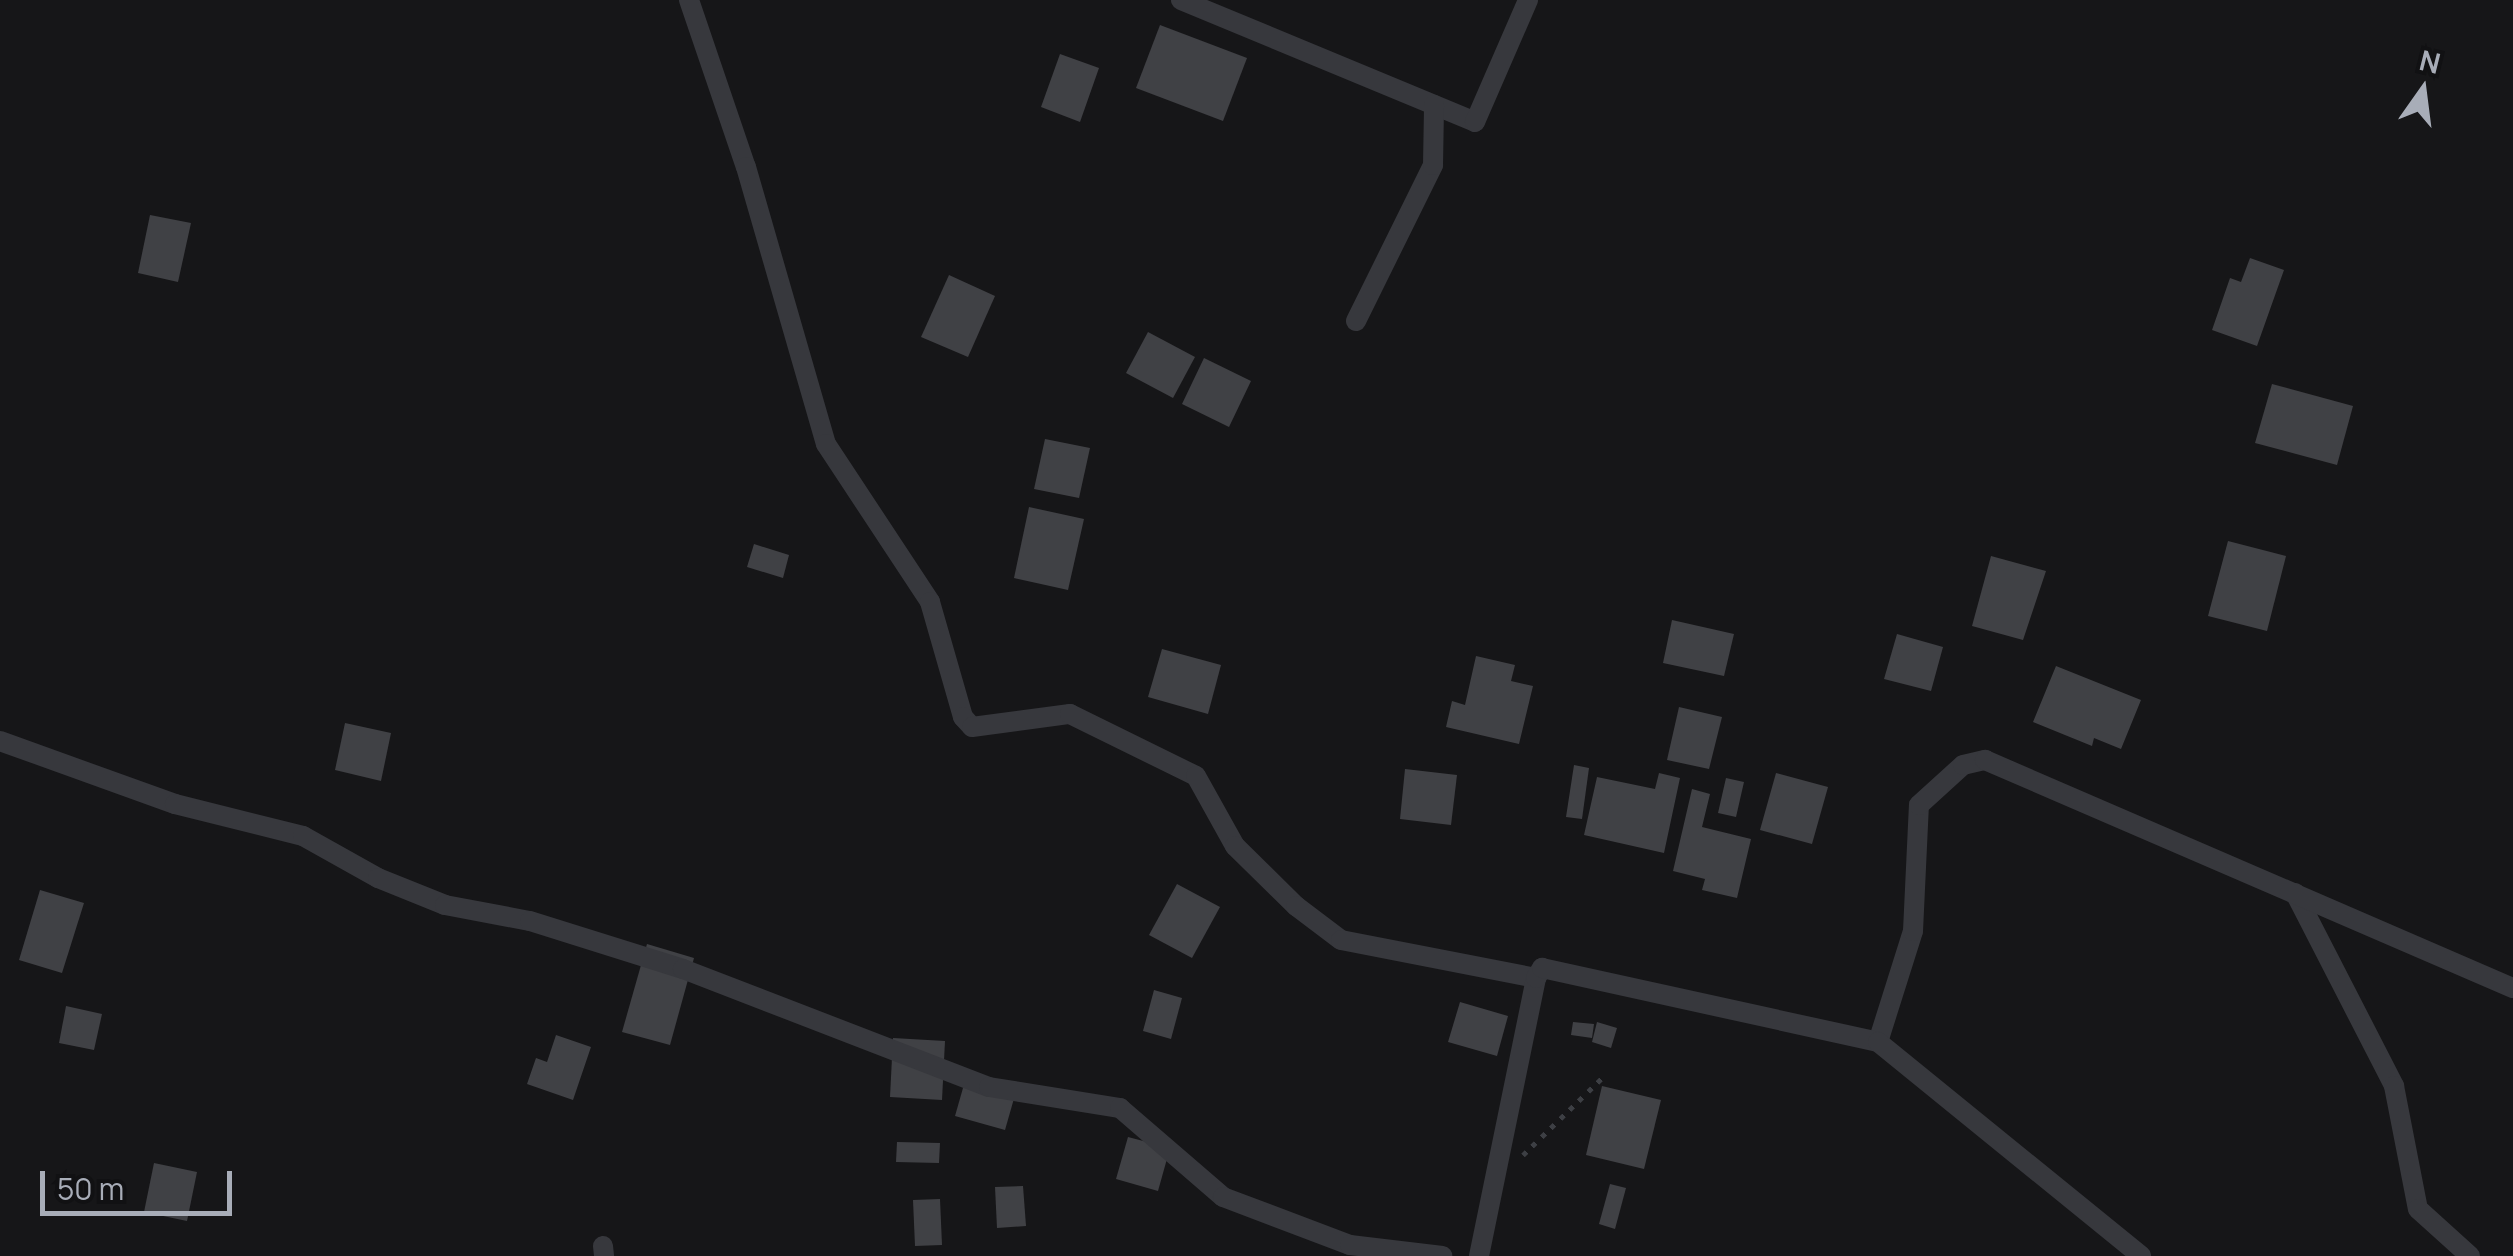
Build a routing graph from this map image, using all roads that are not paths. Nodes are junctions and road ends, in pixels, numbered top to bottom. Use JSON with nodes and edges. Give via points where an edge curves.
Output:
{"nodes":[{"id":1,"x":690,"y":0,"type":"edge"},
{"id":2,"x":1181,"y":0,"type":"edge"},
{"id":3,"x":1528,"y":0,"type":"edge"},
{"id":4,"x":1434,"y":105,"type":"junction"},
{"id":5,"x":1356,"y":321,"type":"dead end"},
{"id":6,"x":0,"y":741,"type":"edge"},
{"id":7,"x":2295,"y":894,"type":"junction"},
{"id":8,"x":1536,"y":978,"type":"junction"},
{"id":9,"x":2513,"y":988,"type":"edge"},
{"id":10,"x":1878,"y":1042,"type":"junction"},
{"id":11,"x":1442,"y":1256,"type":"edge"},
{"id":12,"x":1479,"y":1256,"type":"edge"},
{"id":13,"x":2141,"y":1256,"type":"edge"},
{"id":14,"x":2470,"y":1256,"type":"edge"}],
"edges":[{"from":1,"to":8,"type":"street","via":[[826,444],[930,602],[963,718],[972,727],[1070,714],[1196,776],[1235,846],[1340,940]]},
{"from":2,"to":4,"type":"street"},
{"from":3,"to":4,"type":"street","via":[[1475,122]]},
{"from":4,"to":5,"type":"street","via":[[1433,165]]},
{"from":6,"to":11,"type":"street","via":[[175,804],[304,836],[378,878],[445,905],[530,921],[683,968],[989,1087],[1120,1108],[1223,1197],[1350,1245]]},
{"from":7,"to":9,"type":"street"},
{"from":7,"to":10,"type":"street","via":[[1985,760],[1963,765],[1920,805],[1913,932]]},
{"from":7,"to":14,"type":"street","via":[[2394,1086],[2418,1209]]},
{"from":8,"to":10,"type":"street","via":[[1542,968]]},
{"from":8,"to":12,"type":"street"},
{"from":10,"to":13,"type":"street"}]}
